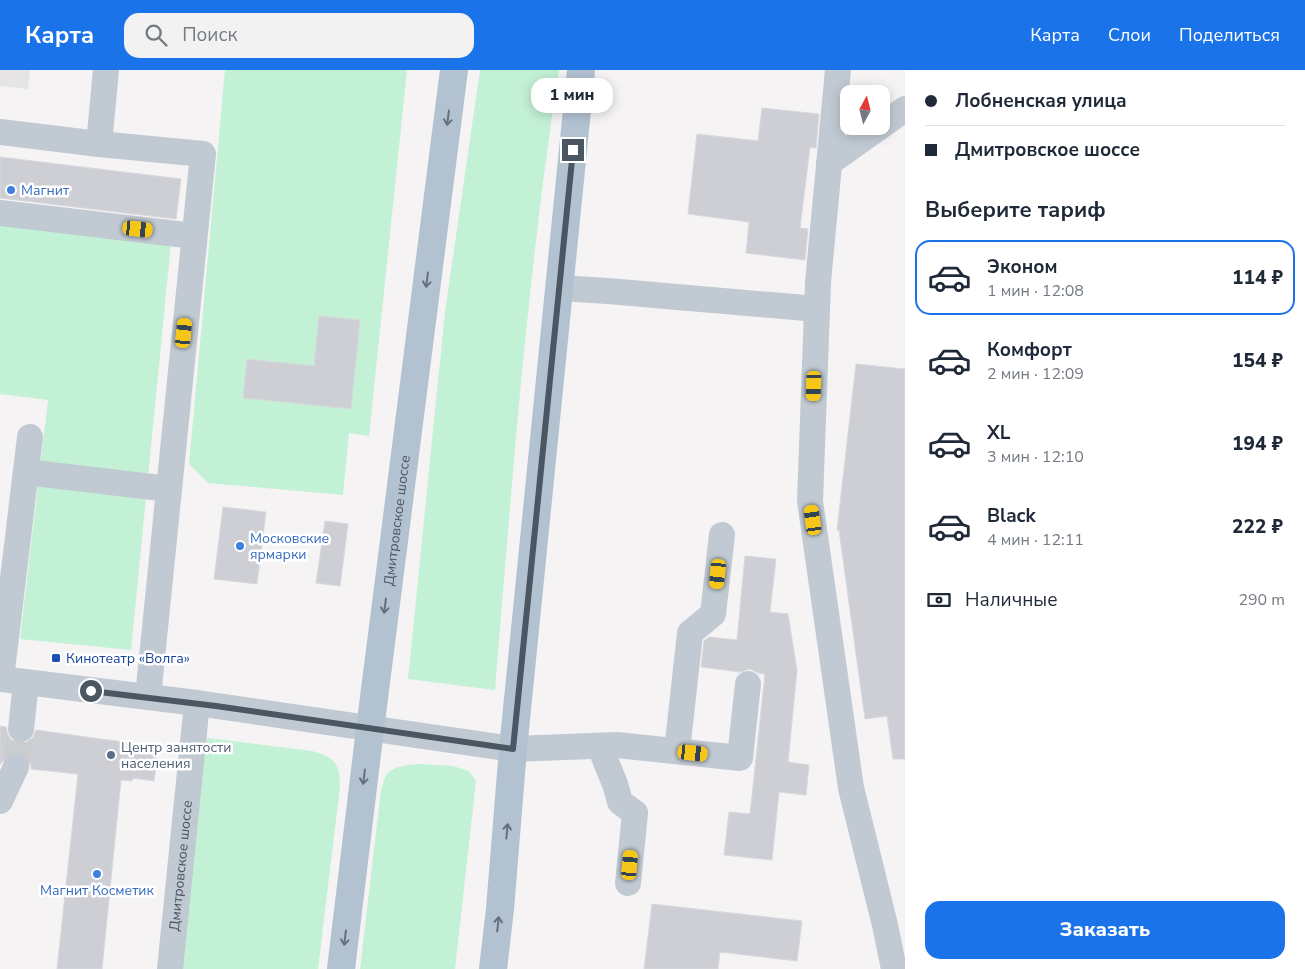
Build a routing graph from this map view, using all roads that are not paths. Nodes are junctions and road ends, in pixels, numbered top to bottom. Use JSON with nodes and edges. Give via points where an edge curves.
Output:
{"nodes":[{"id":1,"x":106,"y":70,"type":"edge"},
{"id":2,"x":454,"y":70,"type":"edge"},
{"id":3,"x":581,"y":70,"type":"edge"},
{"id":4,"x":838,"y":70,"type":"edge"},
{"id":5,"x":905,"y":109,"type":"edge"},
{"id":6,"x":890,"y":120,"type":"edge"},
{"id":7,"x":0,"y":132,"type":"edge"},
{"id":8,"x":868,"y":135,"type":"edge"},
{"id":9,"x":99,"y":144,"type":"junction"},
{"id":10,"x":829,"y":163,"type":"junction"},
{"id":11,"x":0,"y":213,"type":"edge"},
{"id":12,"x":194,"y":236,"type":"junction"},
{"id":13,"x":559,"y":288,"type":"junction"},
{"id":14,"x":817,"y":309,"type":"junction"},
{"id":15,"x":30,"y":437,"type":"dead end"},
{"id":16,"x":26,"y":472,"type":"junction"},
{"id":17,"x":169,"y":489,"type":"junction"},
{"id":18,"x":722,"y":535,"type":"dead end"},
{"id":19,"x":9,"y":680,"type":"edge"},
{"id":20,"x":748,"y":684,"type":"dead end"},
{"id":21,"x":148,"y":698,"type":"junction"},
{"id":22,"x":197,"y":704,"type":"junction"},
{"id":23,"x":21,"y":728,"type":"tunnel mouth"},
{"id":24,"x":370,"y":729,"type":"junction"},
{"id":25,"x":600,"y":747,"type":"junction"},
{"id":26,"x":513,"y":749,"type":"junction"},
{"id":27,"x":677,"y":751,"type":"junction"},
{"id":28,"x":16,"y":767,"type":"tunnel mouth"},
{"id":29,"x":0,"y":801,"type":"edge"},
{"id":30,"x":628,"y":883,"type":"dead end"},
{"id":31,"x":170,"y":969,"type":"edge"},
{"id":32,"x":341,"y":969,"type":"edge"},
{"id":33,"x":493,"y":969,"type":"edge"},
{"id":34,"x":894,"y":969,"type":"edge"}],
"edges":[{"from":1,"to":9,"type":"street"},
{"from":2,"to":24,"type":"main road","name":"Дмитровское шоссе","one_way":true},
{"from":3,"to":13,"type":"main road"},
{"from":4,"to":10,"type":"street"},
{"from":5,"to":6,"type":"street"},
{"from":7,"to":9,"type":"street"},
{"from":8,"to":10,"type":"street"},
{"from":9,"to":12,"type":"street","via":[[203,154]]},
{"from":10,"to":14,"type":"street"},
{"from":11,"to":12,"type":"street"},
{"from":12,"to":17,"type":"street"},
{"from":13,"to":14,"type":"street"},
{"from":13,"to":26,"type":"main road"},
{"from":14,"to":34,"type":"street","via":[[810,501],[851,788]]},
{"from":15,"to":16,"type":"street"},
{"from":16,"to":17,"type":"street"},
{"from":16,"to":19,"type":"street"},
{"from":17,"to":21,"type":"street"},
{"from":18,"to":27,"type":"street","via":[[713,614],[690,633]]},
{"from":19,"to":21,"type":"street"},
{"from":19,"to":23,"type":"street"},
{"from":20,"to":27,"type":"street","via":[[740,758]]},
{"from":21,"to":22,"type":"street"},
{"from":22,"to":24,"type":"street"},
{"from":22,"to":31,"type":"street","name":"Дмитровское шоссе"},
{"from":24,"to":26,"type":"street"},
{"from":24,"to":32,"type":"main road","name":"Дмитровское шоссе","one_way":true},
{"from":25,"to":26,"type":"street"},
{"from":25,"to":27,"type":"street"},
{"from":25,"to":30,"type":"street","via":[[620,802],[635,813]]},
{"from":33,"to":26,"type":"main road","one_way":true},
{"from":28,"to":29,"type":"street"}]}
